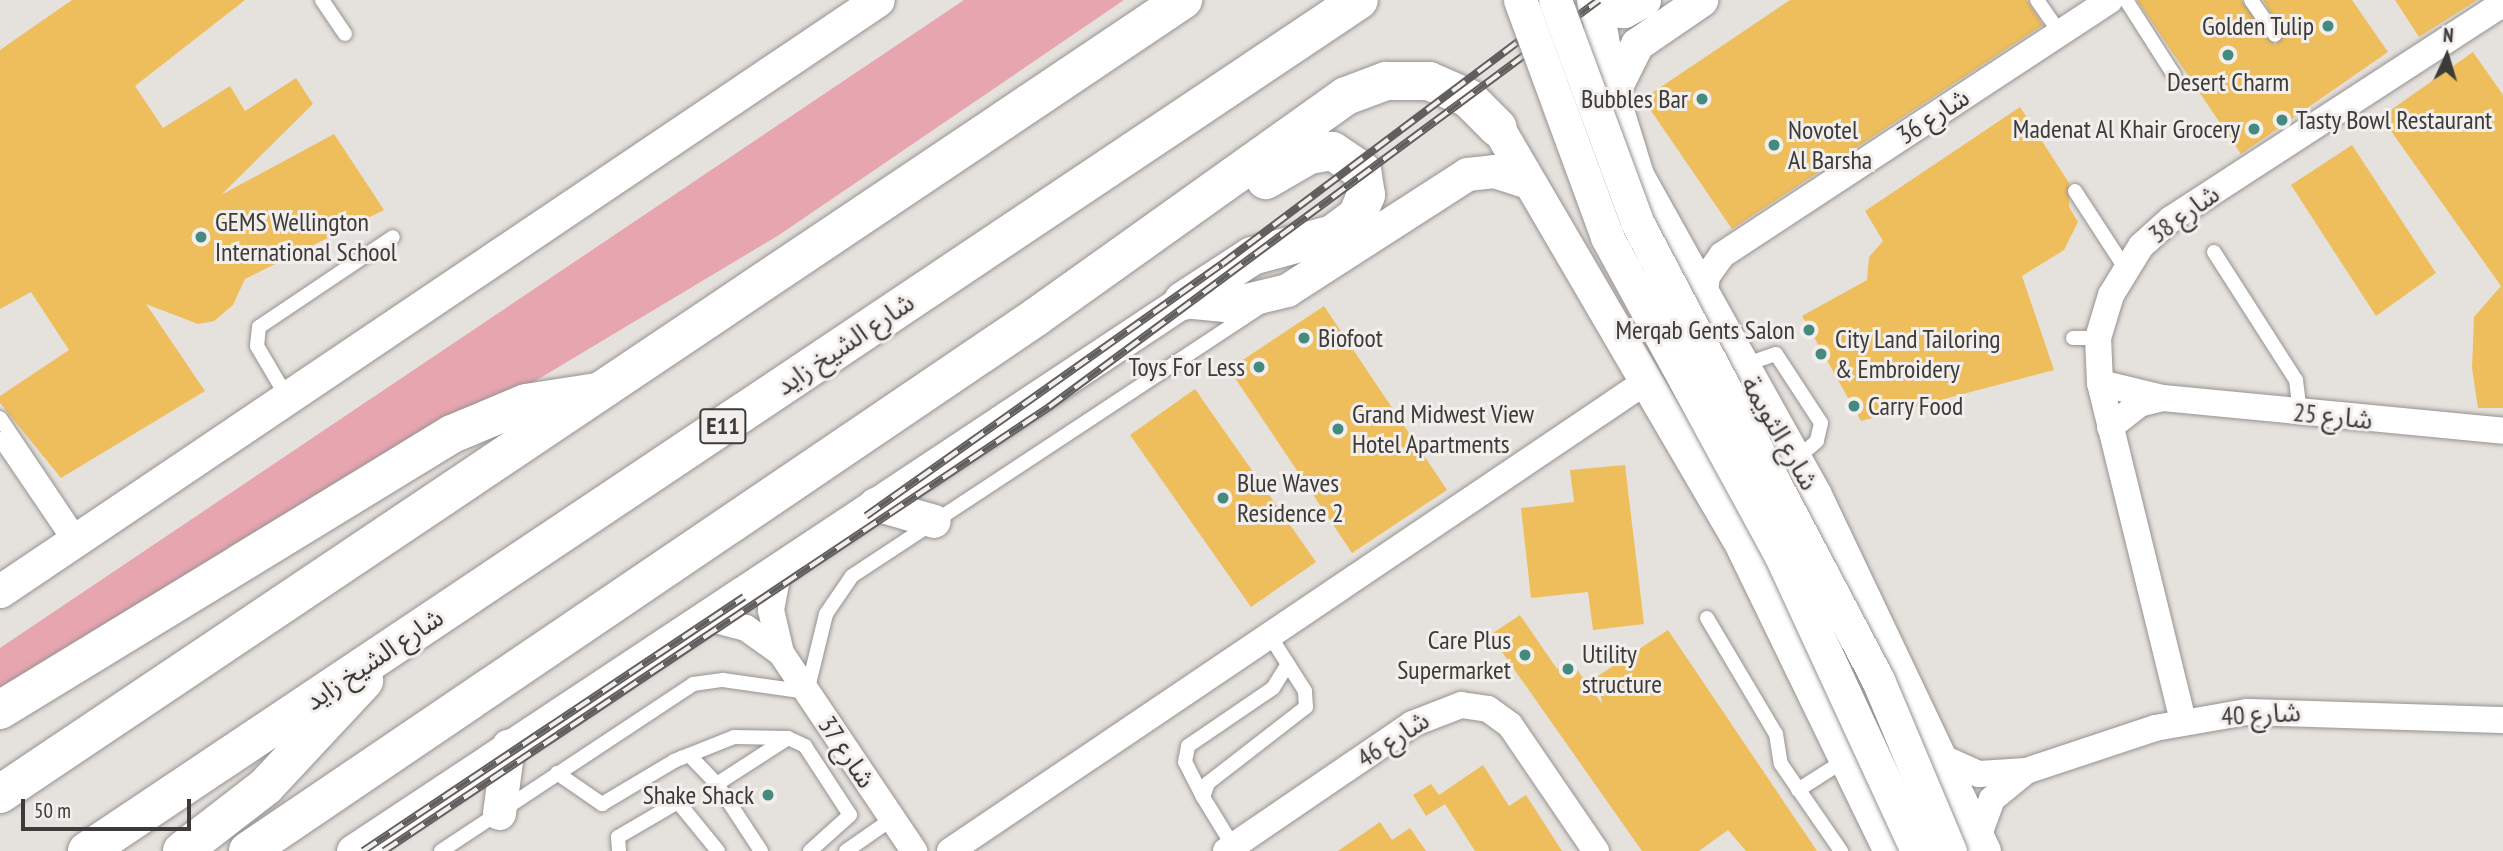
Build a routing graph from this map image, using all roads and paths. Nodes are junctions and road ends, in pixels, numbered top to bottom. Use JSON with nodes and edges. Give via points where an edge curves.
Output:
{"nodes":[{"id":1,"x":322,"y":0,"type":"edge"},
{"id":2,"x":878,"y":0,"type":"edge"},
{"id":3,"x":1183,"y":0,"type":"edge"},
{"id":4,"x":1359,"y":0,"type":"edge"},
{"id":5,"x":1520,"y":0,"type":"edge"},
{"id":6,"x":1555,"y":0,"type":"edge"},
{"id":7,"x":1644,"y":0,"type":"edge"},
{"id":8,"x":1701,"y":0,"type":"edge"},
{"id":9,"x":2037,"y":0,"type":"edge"},
{"id":10,"x":2109,"y":0,"type":"edge"},
{"id":11,"x":2126,"y":0,"type":"edge"},
{"id":12,"x":2250,"y":0,"type":"edge"},
{"id":13,"x":1597,"y":5,"type":"edge"},
{"id":14,"x":2501,"y":8,"type":"edge"},
{"id":15,"x":2060,"y":33,"type":"junction"},
{"id":16,"x":345,"y":34,"type":"dead end"},
{"id":17,"x":2275,"y":36,"type":"dead end"},
{"id":18,"x":2174,"y":75,"type":"dead end"},
{"id":19,"x":1612,"y":94,"type":"junction"},
{"id":20,"x":1498,"y":128,"type":"joint"},
{"id":21,"x":1528,"y":182,"type":"junction"},
{"id":22,"x":2075,"y":191,"type":"dead end"},
{"id":23,"x":393,"y":236,"type":"dead end"},
{"id":24,"x":1678,"y":251,"type":"junction"},
{"id":25,"x":2214,"y":252,"type":"dead end"},
{"id":26,"x":1722,"y":255,"type":"junction"},
{"id":27,"x":2125,"y":268,"type":"junction"},
{"id":28,"x":1287,"y":290,"type":"junction"},
{"id":29,"x":1704,"y":300,"type":"junction"},
{"id":30,"x":1182,"y":301,"type":"junction"},
{"id":31,"x":1035,"y":317,"type":"junction"},
{"id":32,"x":1645,"y":382,"type":"junction"},
{"id":33,"x":2100,"y":383,"type":"junction"},
{"id":34,"x":606,"y":391,"type":"junction"},
{"id":35,"x":287,"y":397,"type":"junction"},
{"id":36,"x":2163,"y":398,"type":"junction"},
{"id":37,"x":2300,"y":412,"type":"junction"},
{"id":38,"x":0,"y":418,"type":"edge"},
{"id":39,"x":2110,"y":427,"type":"junction"},
{"id":40,"x":2503,"y":431,"type":"edge"},
{"id":41,"x":0,"y":439,"type":"edge"},
{"id":42,"x":1795,"y":460,"type":"junction"},
{"id":43,"x":875,"y":505,"type":"junction"},
{"id":44,"x":1721,"y":506,"type":"junction"},
{"id":45,"x":934,"y":521,"type":"junction"},
{"id":46,"x":1834,"y":531,"type":"junction"},
{"id":47,"x":76,"y":540,"type":"junction"},
{"id":48,"x":779,"y":568,"type":"junction"},
{"id":49,"x":1756,"y":575,"type":"junction"},
{"id":50,"x":0,"y":591,"type":"edge"},
{"id":51,"x":704,"y":617,"type":"junction"},
{"id":52,"x":1707,"y":618,"type":"dead end"},
{"id":53,"x":1268,"y":633,"type":"junction"},
{"id":54,"x":389,"y":650,"type":"junction"},
{"id":55,"x":781,"y":653,"type":"junction"},
{"id":56,"x":1288,"y":664,"type":"junction"},
{"id":57,"x":807,"y":692,"type":"junction"},
{"id":58,"x":0,"y":709,"type":"edge"},
{"id":59,"x":2503,"y":720,"type":"edge"},
{"id":60,"x":2183,"y":721,"type":"junction"},
{"id":61,"x":788,"y":738,"type":"junction"},
{"id":62,"x":508,"y":746,"type":"junction"},
{"id":63,"x":689,"y":755,"type":"junction"},
{"id":64,"x":1846,"y":759,"type":"junction"},
{"id":65,"x":1945,"y":759,"type":"junction"},
{"id":66,"x":563,"y":769,"type":"junction"},
{"id":67,"x":2026,"y":771,"type":"junction"},
{"id":68,"x":717,"y":784,"type":"junction"},
{"id":69,"x":1798,"y":790,"type":"junction"},
{"id":70,"x":0,"y":794,"type":"edge"},
{"id":71,"x":1203,"y":797,"type":"junction"},
{"id":72,"x":499,"y":813,"type":"junction"},
{"id":73,"x":892,"y":819,"type":"junction"},
{"id":74,"x":1971,"y":846,"type":"edge"},
{"id":75,"x":1230,"y":849,"type":"edge"},
{"id":76,"x":851,"y":850,"type":"edge"},
{"id":77,"x":87,"y":851,"type":"edge"},
{"id":78,"x":183,"y":851,"type":"edge"},
{"id":79,"x":248,"y":851,"type":"edge"},
{"id":80,"x":353,"y":851,"type":"edge"},
{"id":81,"x":441,"y":851,"type":"edge"},
{"id":82,"x":619,"y":851,"type":"edge"},
{"id":83,"x":719,"y":851,"type":"edge"},
{"id":84,"x":761,"y":851,"type":"edge"},
{"id":85,"x":810,"y":851,"type":"edge"},
{"id":86,"x":914,"y":851,"type":"edge"},
{"id":87,"x":950,"y":851,"type":"edge"},
{"id":88,"x":1597,"y":851,"type":"edge"},
{"id":89,"x":1841,"y":851,"type":"edge"},
{"id":90,"x":1890,"y":851,"type":"edge"},
{"id":91,"x":1917,"y":851,"type":"edge"}],
"edges":[{"from":1,"to":16,"type":"lane"},
{"from":2,"to":35,"type":"street"},
{"from":3,"to":34,"type":"highway"},
{"from":4,"to":54,"type":"highway","name":"شارع الشيخ زايد","number":"E11"},
{"from":5,"to":91,"type":"street","bridge":true,"via":[[1607,237],[1780,554]]},
{"from":6,"to":74,"type":"street","bridge":true,"via":[[1642,235]]},
{"from":7,"to":13,"type":"street","via":[[1624,11]]},
{"from":8,"to":19,"type":"street","via":[[1637,44]]},
{"from":9,"to":15,"type":"lane"},
{"from":10,"to":15,"type":"street","name":"شارع 36"},
{"from":11,"to":18,"type":"lane"},
{"from":12,"to":17,"type":"lane"},
{"from":13,"to":19,"type":"street","name":"شارع الثويمة"},
{"from":14,"to":27,"type":"street","name":"شارع 38","via":[[2171,219]]},
{"from":15,"to":26,"type":"street","name":"شارع 36"},
{"from":19,"to":24,"type":"street","name":"شارع الثويمة","via":[[1637,175]]},
{"from":20,"to":21,"type":"street"},
{"from":20,"to":31,"type":"highway","via":[[1468,98],[1429,81],[1365,87]]},
{"from":21,"to":28,"type":"street","via":[[1494,171],[1467,174]]},
{"from":21,"to":32,"type":"street"},
{"from":22,"to":27,"type":"lane"},
{"from":23,"to":35,"type":"lane","via":[[259,327],[257,346]]},
{"from":24,"to":26,"type":"street"},
{"from":24,"to":29,"type":"street","name":"شارع الثويمة"},
{"from":25,"to":37,"type":"lane","via":[[2296,380]]},
{"from":26,"to":29,"type":"street","name":"شارع 36","via":[[1707,276]]},
{"from":27,"to":33,"type":"street","name":"شارع 38","via":[[2086,338]]},
{"from":28,"to":30,"type":"street","via":[[1225,305]]},
{"from":28,"to":45,"type":"lane"},
{"from":29,"to":42,"type":"street","name":"شارع الثويمة"},
{"from":30,"to":31,"type":"highway","via":[[1252,256],[1348,225],[1366,195],[1362,171],[1344,155],[1309,155]]},
{"from":30,"to":43,"type":"street"},
{"from":31,"to":79,"type":"highway"},
{"from":32,"to":44,"type":"street"},
{"from":32,"to":53,"type":"street"},
{"from":33,"to":36,"type":"street","name":"شارع 25"},
{"from":33,"to":39,"type":"street","name":"شارع 38"},
{"from":34,"to":58,"type":"highway","via":[[526,404],[452,434]]},
{"from":34,"to":70,"type":"highway"},
{"from":35,"to":47,"type":"street"},
{"from":36,"to":37,"type":"street","name":"شارع 25"},
{"from":36,"to":39,"type":"street","via":[[2138,404]]},
{"from":37,"to":40,"type":"street","name":"شارع 25"},
{"from":38,"to":47,"type":"lane"},
{"from":39,"to":60,"type":"street","name":"شارع 38"},
{"from":41,"to":47,"type":"lane"},
{"from":42,"to":44,"type":"street","via":[[1787,491],[1772,509],[1749,513]]},
{"from":42,"to":46,"type":"street","name":"شارع الثويمة"},
{"from":43,"to":45,"type":"street"},
{"from":43,"to":48,"type":"street"},
{"from":44,"to":49,"type":"street"},
{"from":45,"to":57,"type":"lane","via":[[836,594]]},
{"from":46,"to":49,"type":"street","via":[[1804,523],[1782,527],[1766,541]]},
{"from":46,"to":65,"type":"street","name":"شارع الثويمة"},
{"from":47,"to":50,"type":"street"},
{"from":48,"to":51,"type":"street"},
{"from":48,"to":55,"type":"street","name":"شارع 37","via":[[771,610]]},
{"from":49,"to":64,"type":"street"},
{"from":51,"to":55,"type":"street","name":"شارع 37","via":[[746,628]]},
{"from":51,"to":62,"type":"street"},
{"from":52,"to":69,"type":"lane","via":[[1776,734],[1782,764]]},
{"from":53,"to":56,"type":"lane"},
{"from":53,"to":87,"type":"street"},
{"from":54,"to":77,"type":"highway","name":"شارع الشيخ زايد","number":"E11"},
{"from":54,"to":78,"type":"highway","via":[[299,754]]},
{"from":55,"to":57,"type":"street","name":"شارع 37"},
{"from":56,"to":71,"type":"lane","via":[[1305,691],[1302,714],[1218,772]]},
{"from":56,"to":71,"type":"lane","via":[[1273,688],[1188,746],[1185,762]]},
{"from":57,"to":66,"type":"lane","via":[[723,680],[693,684]]},
{"from":57,"to":73,"type":"street","name":"شارع 37"},
{"from":59,"to":60,"type":"street","name":"شارع 40","via":[[2279,711]]},
{"from":60,"to":67,"type":"street","name":"شارع 40"},
{"from":61,"to":63,"type":"lane","via":[[734,737]]},
{"from":61,"to":68,"type":"lane"},
{"from":61,"to":85,"type":"lane","via":[[805,746],[850,816]]},
{"from":62,"to":72,"type":"street"},
{"from":62,"to":80,"type":"street"},
{"from":63,"to":66,"type":"lane","via":[[608,803],[584,795]]},
{"from":63,"to":68,"type":"lane"},
{"from":64,"to":69,"type":"lane"},
{"from":64,"to":90,"type":"street"},
{"from":65,"to":67,"type":"street","name":"شارع 40","via":[[1979,774]]},
{"from":65,"to":74,"type":"street","name":"شارع الثويمة"},
{"from":66,"to":72,"type":"lane"},
{"from":67,"to":74,"type":"street","name":"شارع 40","via":[[1992,799]]},
{"from":68,"to":84,"type":"lane"},
{"from":69,"to":89,"type":"lane"},
{"from":71,"to":75,"type":"lane"},
{"from":72,"to":81,"type":"lane"},
{"from":73,"to":76,"type":"lane"},
{"from":73,"to":86,"type":"street","name":"شارع 37"},
{"from":75,"to":88,"type":"street","name":"شارع 46","via":[[1412,724],[1461,705],[1488,709],[1510,725]]},
{"from":82,"to":83,"type":"lane","via":[[618,837],[678,802]]}]}
